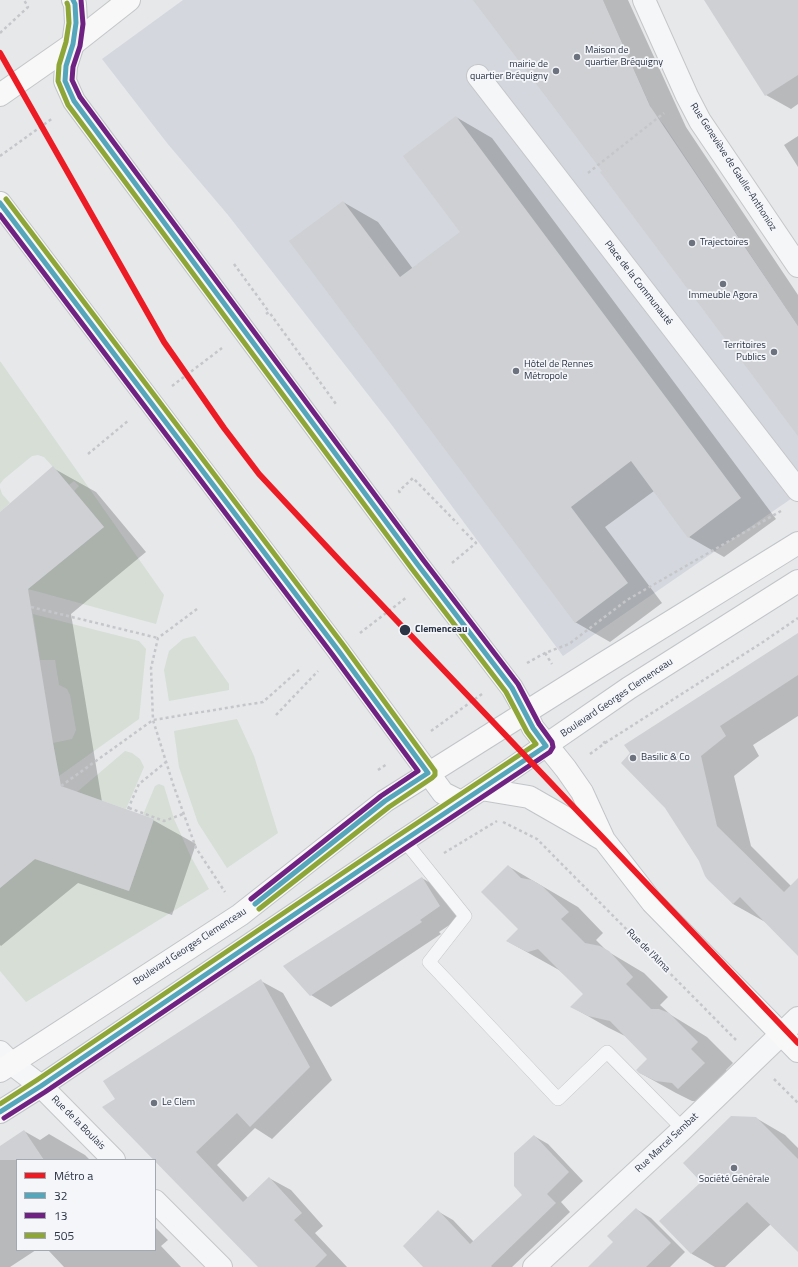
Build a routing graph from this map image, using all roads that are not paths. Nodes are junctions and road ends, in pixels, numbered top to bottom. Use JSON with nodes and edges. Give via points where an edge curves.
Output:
{"nodes":[{"id":1,"x":74,"y":0,"type":"edge"},
{"id":2,"x":129,"y":0,"type":"edge"},
{"id":3,"x":644,"y":0,"type":"edge"},
{"id":4,"x":73,"y":44,"type":"junction"},
{"id":5,"x":478,"y":76,"type":"dead end"},
{"id":6,"x":0,"y":95,"type":"edge"},
{"id":7,"x":0,"y":203,"type":"edge"},
{"id":8,"x":798,"y":266,"type":"edge"},
{"id":9,"x":798,"y":490,"type":"edge"},
{"id":10,"x":798,"y":543,"type":"edge"},
{"id":11,"x":798,"y":581,"type":"edge"},
{"id":12,"x":526,"y":713,"type":"junction"},
{"id":13,"x":546,"y":746,"type":"junction"},
{"id":14,"x":428,"y":773,"type":"junction"},
{"id":15,"x":481,"y":789,"type":"junction"},
{"id":16,"x":461,"y":802,"type":"junction"},
{"id":17,"x":404,"y":840,"type":"junction"},
{"id":18,"x":604,"y":840,"type":"junction"},
{"id":19,"x":798,"y":1018,"type":"edge"},
{"id":20,"x":781,"y":1034,"type":"junction"},
{"id":21,"x":798,"y":1051,"type":"edge"},
{"id":22,"x":4,"y":1062,"type":"edge"},
{"id":23,"x":42,"y":1086,"type":"junction"},
{"id":24,"x":0,"y":1112,"type":"edge"},
{"id":25,"x":683,"y":1129,"type":"junction"},
{"id":26,"x":113,"y":1159,"type":"edge"},
{"id":27,"x":156,"y":1201,"type":"edge"},
{"id":28,"x":221,"y":1267,"type":"edge"},
{"id":29,"x":534,"y":1267,"type":"edge"}],
"edges":[{"from":1,"to":4,"type":"main road","via":[[76,23]]},
{"from":2,"to":4,"type":"main road"},
{"from":3,"to":8,"type":"street","name":"Rue Geneviève de Gaulle-Anthonioz","via":[[700,121]]},
{"from":4,"to":6,"type":"main road"},
{"from":4,"to":12,"type":"main road","via":[[66,66],[65,81],[74,101],[512,688]]},
{"from":5,"to":9,"type":"street","name":"Place de la Communauté"},
{"from":7,"to":14,"type":"main road"},
{"from":10,"to":12,"type":"main road","name":"Boulevard Georges Clemenceau"},
{"from":11,"to":13,"type":"main road","name":"Boulevard Georges Clemenceau","via":[[629,688]]},
{"from":12,"to":13,"type":"main road"},
{"from":12,"to":14,"type":"main road","name":"Boulevard Georges Clemenceau"},
{"from":13,"to":15,"type":"main road","name":"Boulevard Georges Clemenceau"},
{"from":13,"to":18,"type":"main road","via":[[582,792]]},
{"from":14,"to":16,"type":"main road","via":[[442,793]]},
{"from":14,"to":22,"type":"main road","name":"Boulevard Georges Clemenceau","via":[[385,801],[240,916]]},
{"from":15,"to":16,"type":"main road","name":"Boulevard Georges Clemenceau"},
{"from":15,"to":18,"type":"main road","via":[[529,797]]},
{"from":16,"to":17,"type":"main road","name":"Boulevard Georges Clemenceau"},
{"from":17,"to":23,"type":"main road","name":"Boulevard Georges Clemenceau"},
{"from":17,"to":25,"type":"lane","via":[[465,916],[429,962],[558,1099],[607,1052]]},
{"from":18,"to":20,"type":"main road","via":[[652,902]]},
{"from":19,"to":20,"type":"street","name":"Rue Marcel Sembat"},
{"from":20,"to":21,"type":"main road"},
{"from":20,"to":25,"type":"street","name":"Rue Marcel Sembat"},
{"from":22,"to":23,"type":"street","name":"Rue de la Boulais"},
{"from":23,"to":24,"type":"main road","name":"Boulevard Georges Clemenceau"},
{"from":23,"to":26,"type":"street","name":"Rue de la Boulais"},
{"from":25,"to":29,"type":"street","name":"Rue Marcel Sembat"},
{"from":27,"to":28,"type":"street"}]}
